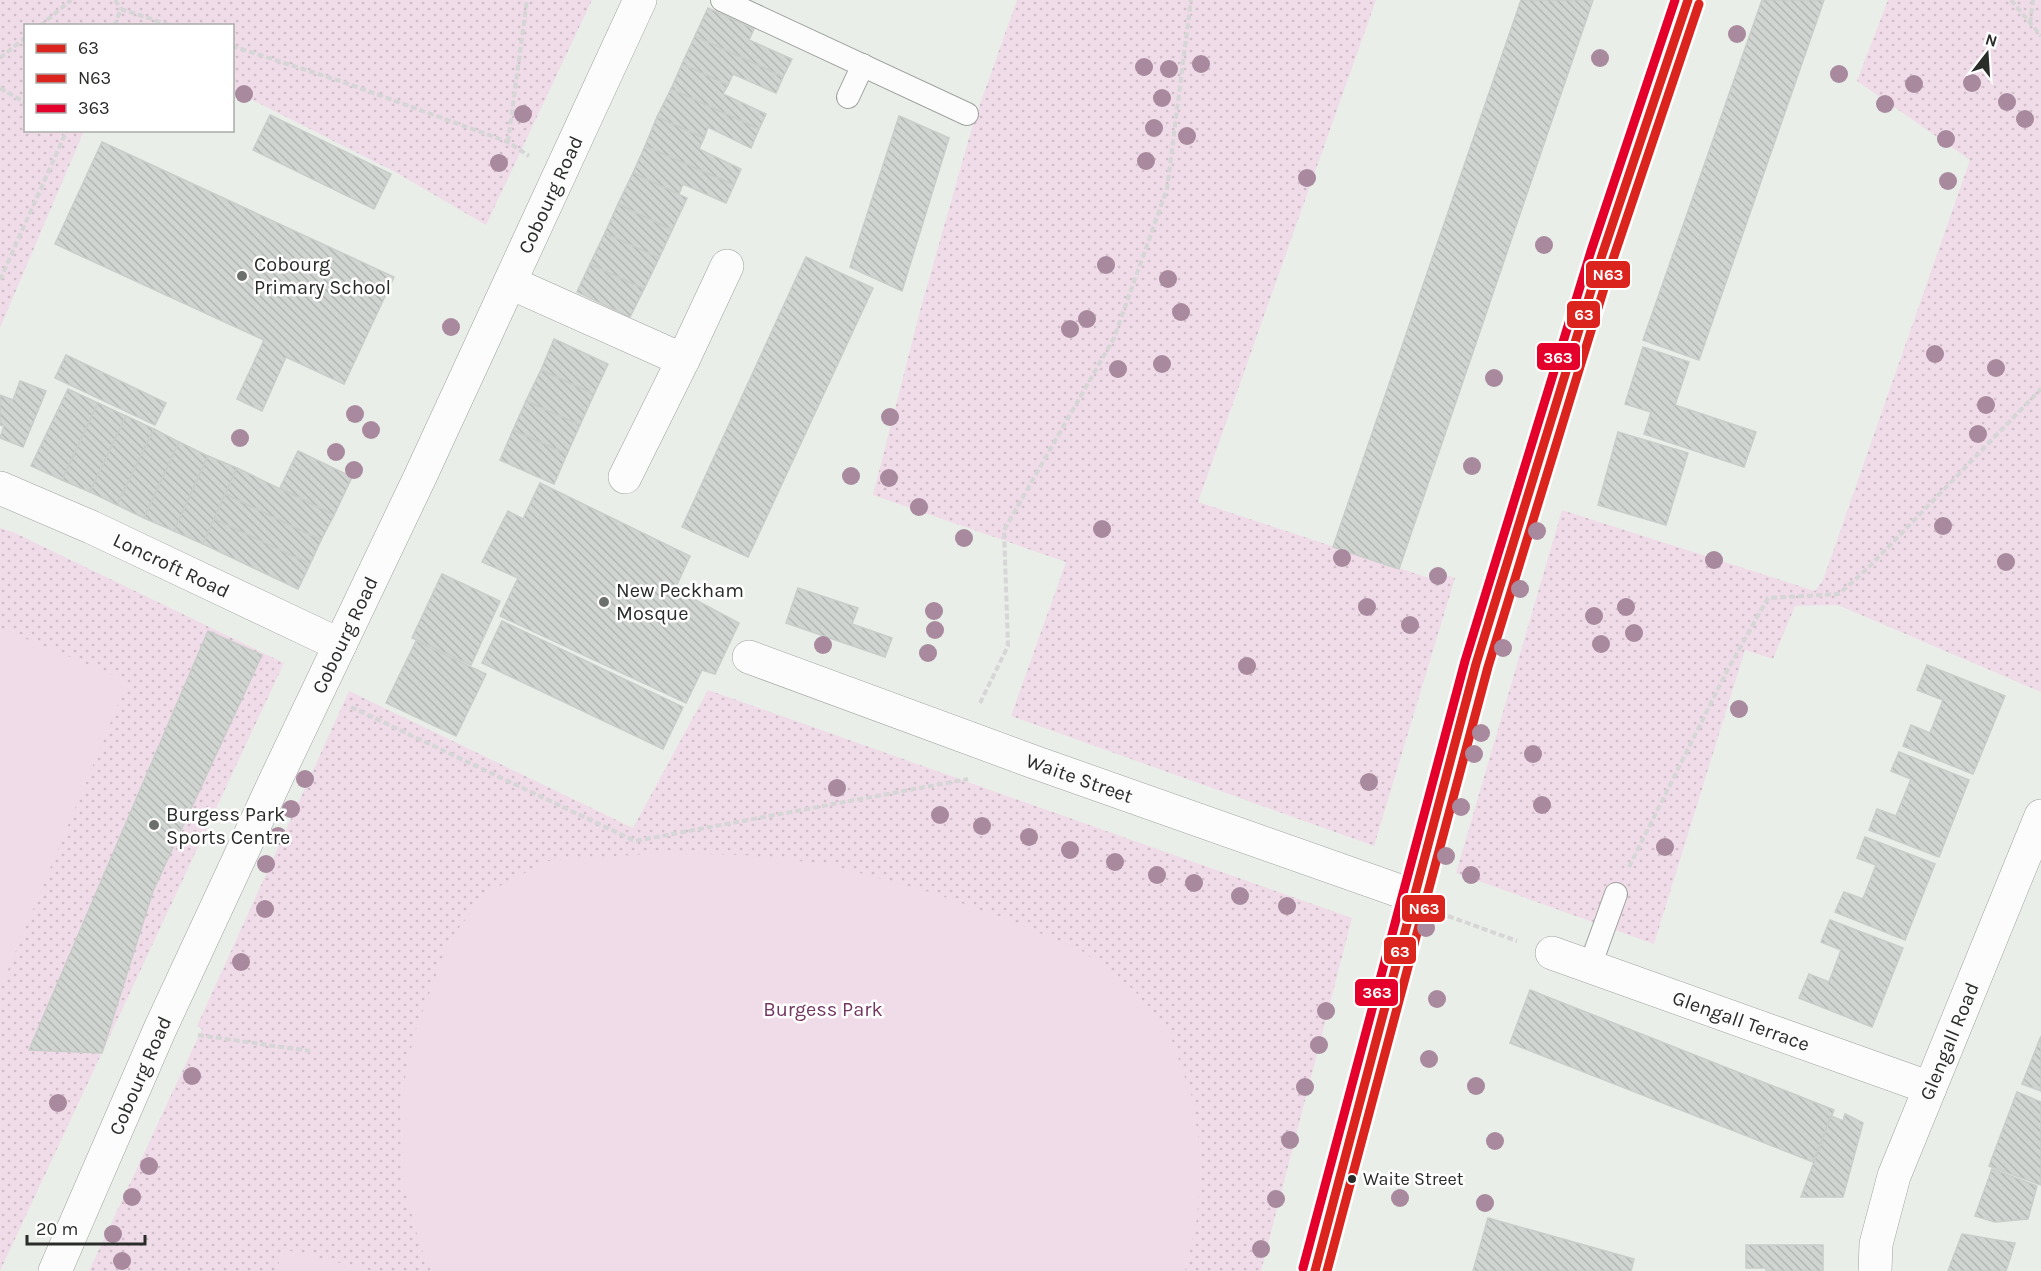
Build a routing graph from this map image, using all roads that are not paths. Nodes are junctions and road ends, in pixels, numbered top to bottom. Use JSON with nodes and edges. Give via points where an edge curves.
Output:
{"nodes":[{"id":1,"x":640,"y":0,"type":"edge"},
{"id":2,"x":722,"y":0,"type":"edge"},
{"id":3,"x":1688,"y":0,"type":"edge"},
{"id":4,"x":863,"y":65,"type":"junction"},
{"id":5,"x":848,"y":97,"type":"dead end"},
{"id":6,"x":967,"y":114,"type":"dead end"},
{"id":7,"x":727,"y":266,"type":"dead end"},
{"id":8,"x":510,"y":283,"type":"junction"},
{"id":9,"x":683,"y":360,"type":"junction"},
{"id":10,"x":625,"y":477,"type":"dead end"},
{"id":11,"x":0,"y":488,"type":"edge"},
{"id":12,"x":339,"y":645,"type":"junction"},
{"id":13,"x":749,"y":657,"type":"dead end"},
{"id":14,"x":2041,"y":816,"type":"edge"},
{"id":15,"x":1616,"y":894,"type":"road end"},
{"id":16,"x":1414,"y":896,"type":"junction"},
{"id":17,"x":1552,"y":953,"type":"road end"},
{"id":18,"x":1590,"y":966,"type":"junction"},
{"id":19,"x":1930,"y":1088,"type":"junction"},
{"id":20,"x":55,"y":1271,"type":"edge"},
{"id":21,"x":1316,"y":1271,"type":"edge"},
{"id":22,"x":1875,"y":1271,"type":"edge"}],
"edges":[{"from":1,"to":8,"type":"street","name":"Cobourg Road"},
{"from":2,"to":4,"type":"lane"},
{"from":3,"to":16,"type":"street","via":[[1524,504]]},
{"from":4,"to":5,"type":"lane"},
{"from":4,"to":6,"type":"lane"},
{"from":7,"to":9,"type":"street"},
{"from":8,"to":9,"type":"street"},
{"from":8,"to":12,"type":"street","name":"Cobourg Road"},
{"from":9,"to":10,"type":"street"},
{"from":11,"to":12,"type":"street","name":"Loncroft Road"},
{"from":12,"to":20,"type":"street","name":"Cobourg Road","via":[[160,1029]]},
{"from":13,"to":16,"type":"street","name":"Waite Street"},
{"from":14,"to":19,"type":"street","name":"Glengall Road"},
{"from":15,"to":18,"type":"lane"},
{"from":16,"to":21,"type":"street"},
{"from":17,"to":18,"type":"street","name":"Glengall Terrace"},
{"from":18,"to":19,"type":"street","name":"Glengall Terrace"},
{"from":19,"to":22,"type":"street","name":"Glengall Road","via":[[1894,1176],[1876,1244]]}]}
